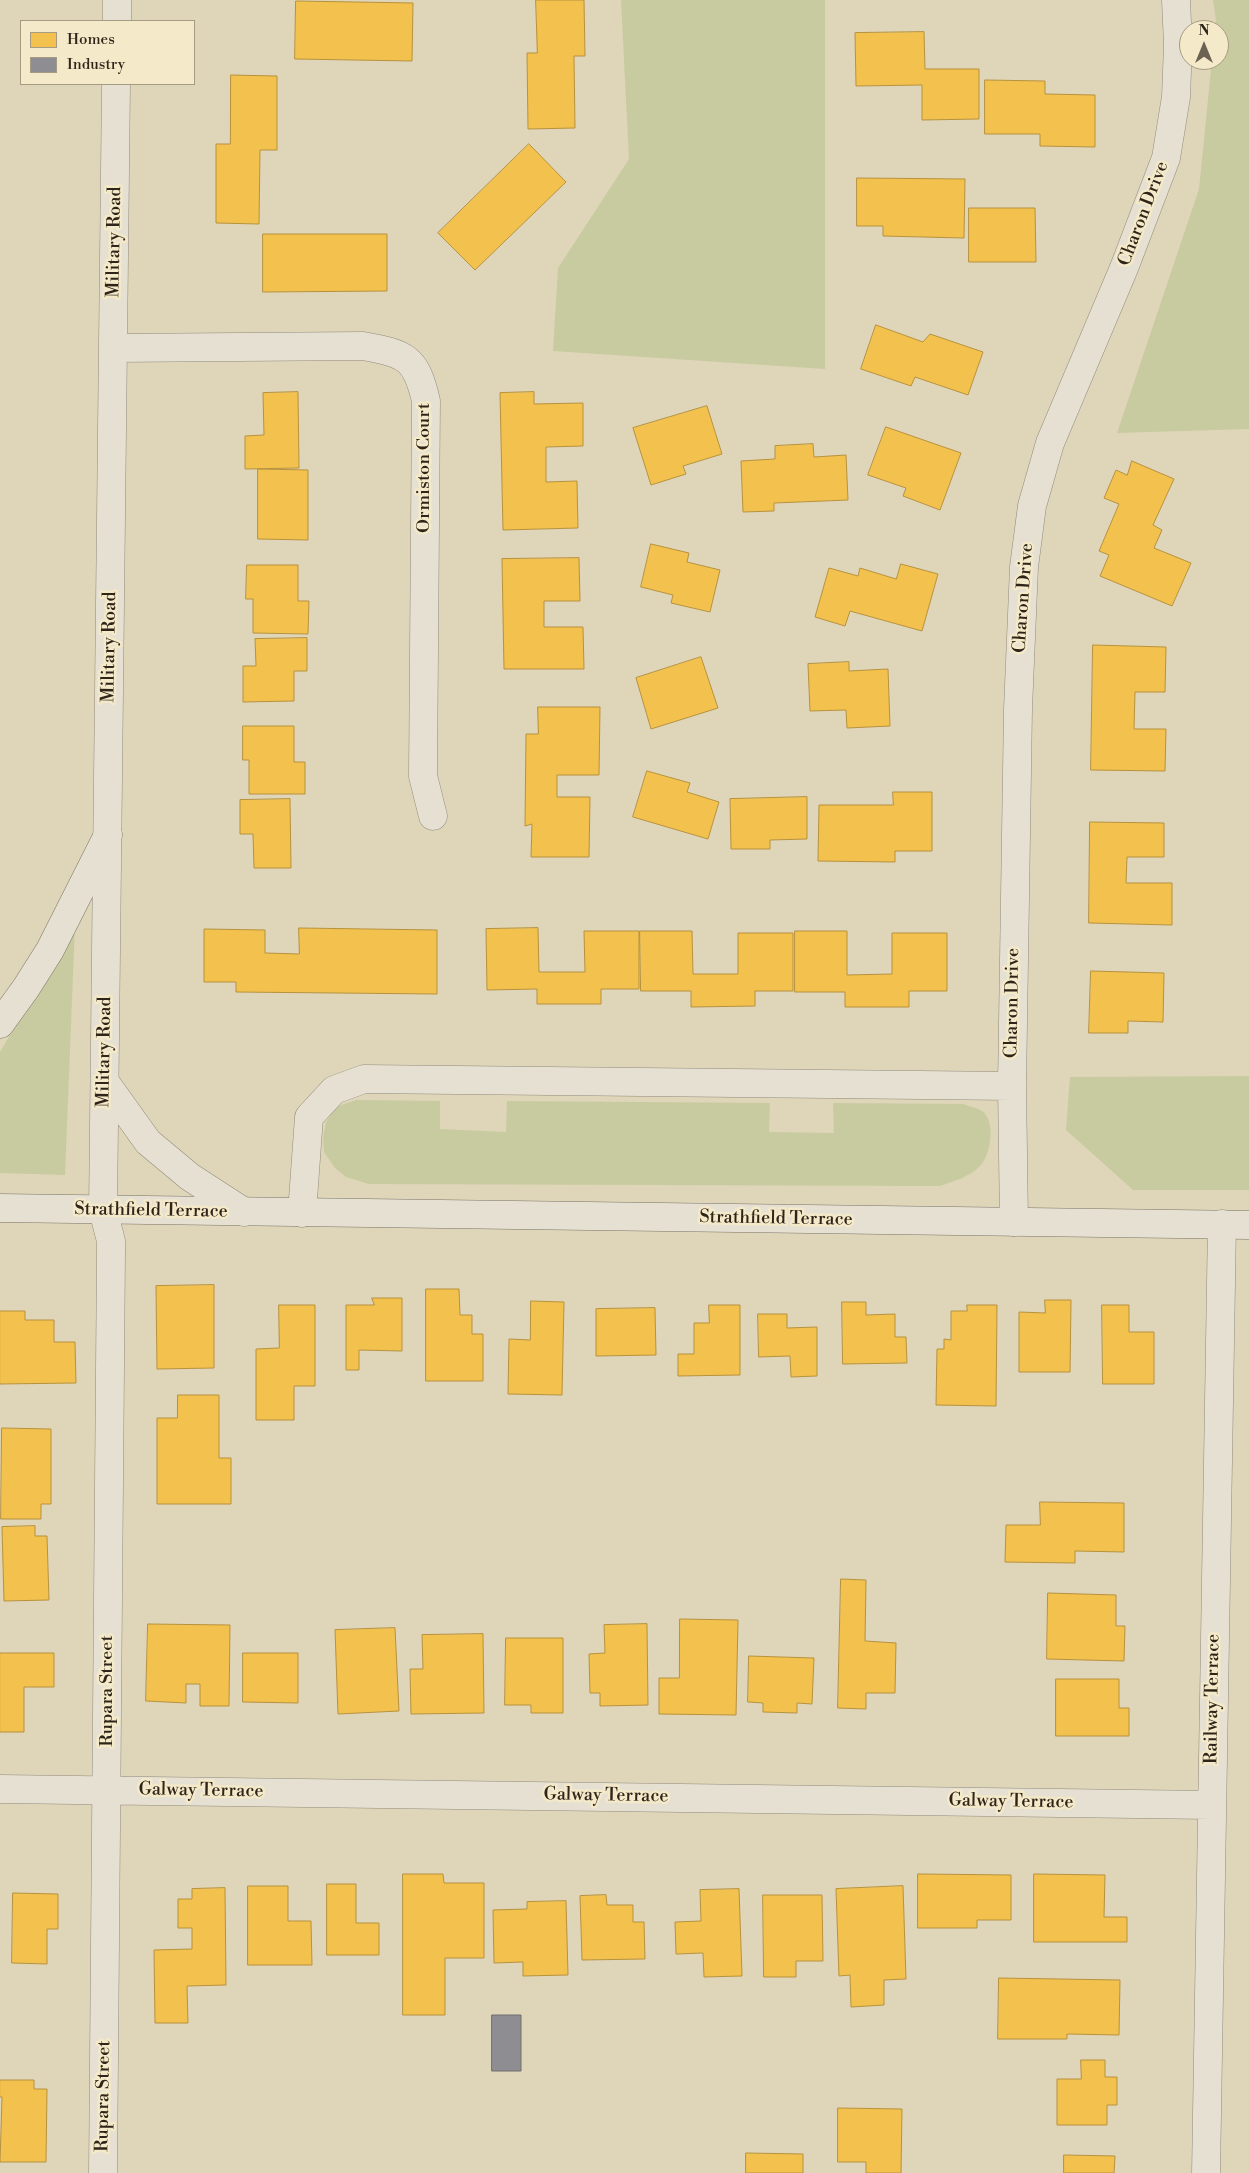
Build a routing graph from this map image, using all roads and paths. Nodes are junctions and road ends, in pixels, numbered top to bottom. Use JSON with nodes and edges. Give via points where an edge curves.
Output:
{"nodes":[{"id":1,"x":117,"y":0,"type":"edge"},
{"id":2,"x":1176,"y":0,"type":"edge"},
{"id":3,"x":117,"y":20,"type":"edge"},
{"id":4,"x":116,"y":85,"type":"edge"},
{"id":5,"x":114,"y":348,"type":"junction"},
{"id":6,"x":433,"y":816,"type":"dead end"},
{"id":7,"x":108,"y":835,"type":"junction"},
{"id":8,"x":0,"y":1024,"type":"edge"},
{"id":9,"x":105,"y":1082,"type":"junction"},
{"id":10,"x":1012,"y":1086,"type":"junction"},
{"id":11,"x":0,"y":1208,"type":"edge"},
{"id":12,"x":104,"y":1210,"type":"junction"},
{"id":13,"x":244,"y":1212,"type":"junction"},
{"id":14,"x":302,"y":1213,"type":"junction"},
{"id":15,"x":1014,"y":1222,"type":"junction"},
{"id":16,"x":1222,"y":1224,"type":"junction"},
{"id":17,"x":1249,"y":1225,"type":"edge"},
{"id":18,"x":0,"y":1789,"type":"edge"},
{"id":19,"x":108,"y":1789,"type":"junction"},
{"id":20,"x":1212,"y":1805,"type":"junction"},
{"id":21,"x":103,"y":2173,"type":"edge"},
{"id":22,"x":1206,"y":2173,"type":"edge"}],
"edges":[{"from":1,"to":3,"type":"street"},
{"from":2,"to":10,"type":"street","name":"Charon Drive","via":[[1176,97],[1166,158],[1124,268],[1050,443],[1032,506],[1024,568],[1018,709]]},
{"from":4,"to":5,"type":"street","name":"Military Road"},
{"from":5,"to":6,"type":"street","name":"Ormiston Court","via":[[363,346],[403,356],[415,366],[426,401],[422,776]]},
{"from":5,"to":7,"type":"street","name":"Military Road"},
{"from":7,"to":8,"type":"street","via":[[50,950]]},
{"from":7,"to":9,"type":"street","name":"Military Road"},
{"from":9,"to":12,"type":"street","name":"Military Road"},
{"from":9,"to":13,"type":"street","via":[[148,1142],[190,1177]]},
{"from":10,"to":14,"type":"street","via":[[364,1078],[334,1090],[309,1118]]},
{"from":10,"to":15,"type":"street","name":"Charon Drive"},
{"from":11,"to":12,"type":"street","name":"Strathfield Terrace"},
{"from":12,"to":13,"type":"street","name":"Strathfield Terrace"},
{"from":12,"to":19,"type":"street","name":"Rupara Street","via":[[111,1241]]},
{"from":13,"to":14,"type":"street","name":"Strathfield Terrace"},
{"from":14,"to":15,"type":"street","name":"Strathfield Terrace"},
{"from":15,"to":16,"type":"street","name":"Strathfield Terrace"},
{"from":16,"to":17,"type":"street","name":"Strathfield Terrace"},
{"from":16,"to":20,"type":"street","name":"Railway Terrace"},
{"from":18,"to":19,"type":"street","name":"Galway Terrace"},
{"from":19,"to":20,"type":"street","name":"Galway Terrace"},
{"from":19,"to":21,"type":"street","name":"Rupara Street"},
{"from":20,"to":22,"type":"street","name":"Railway Terrace"}]}
